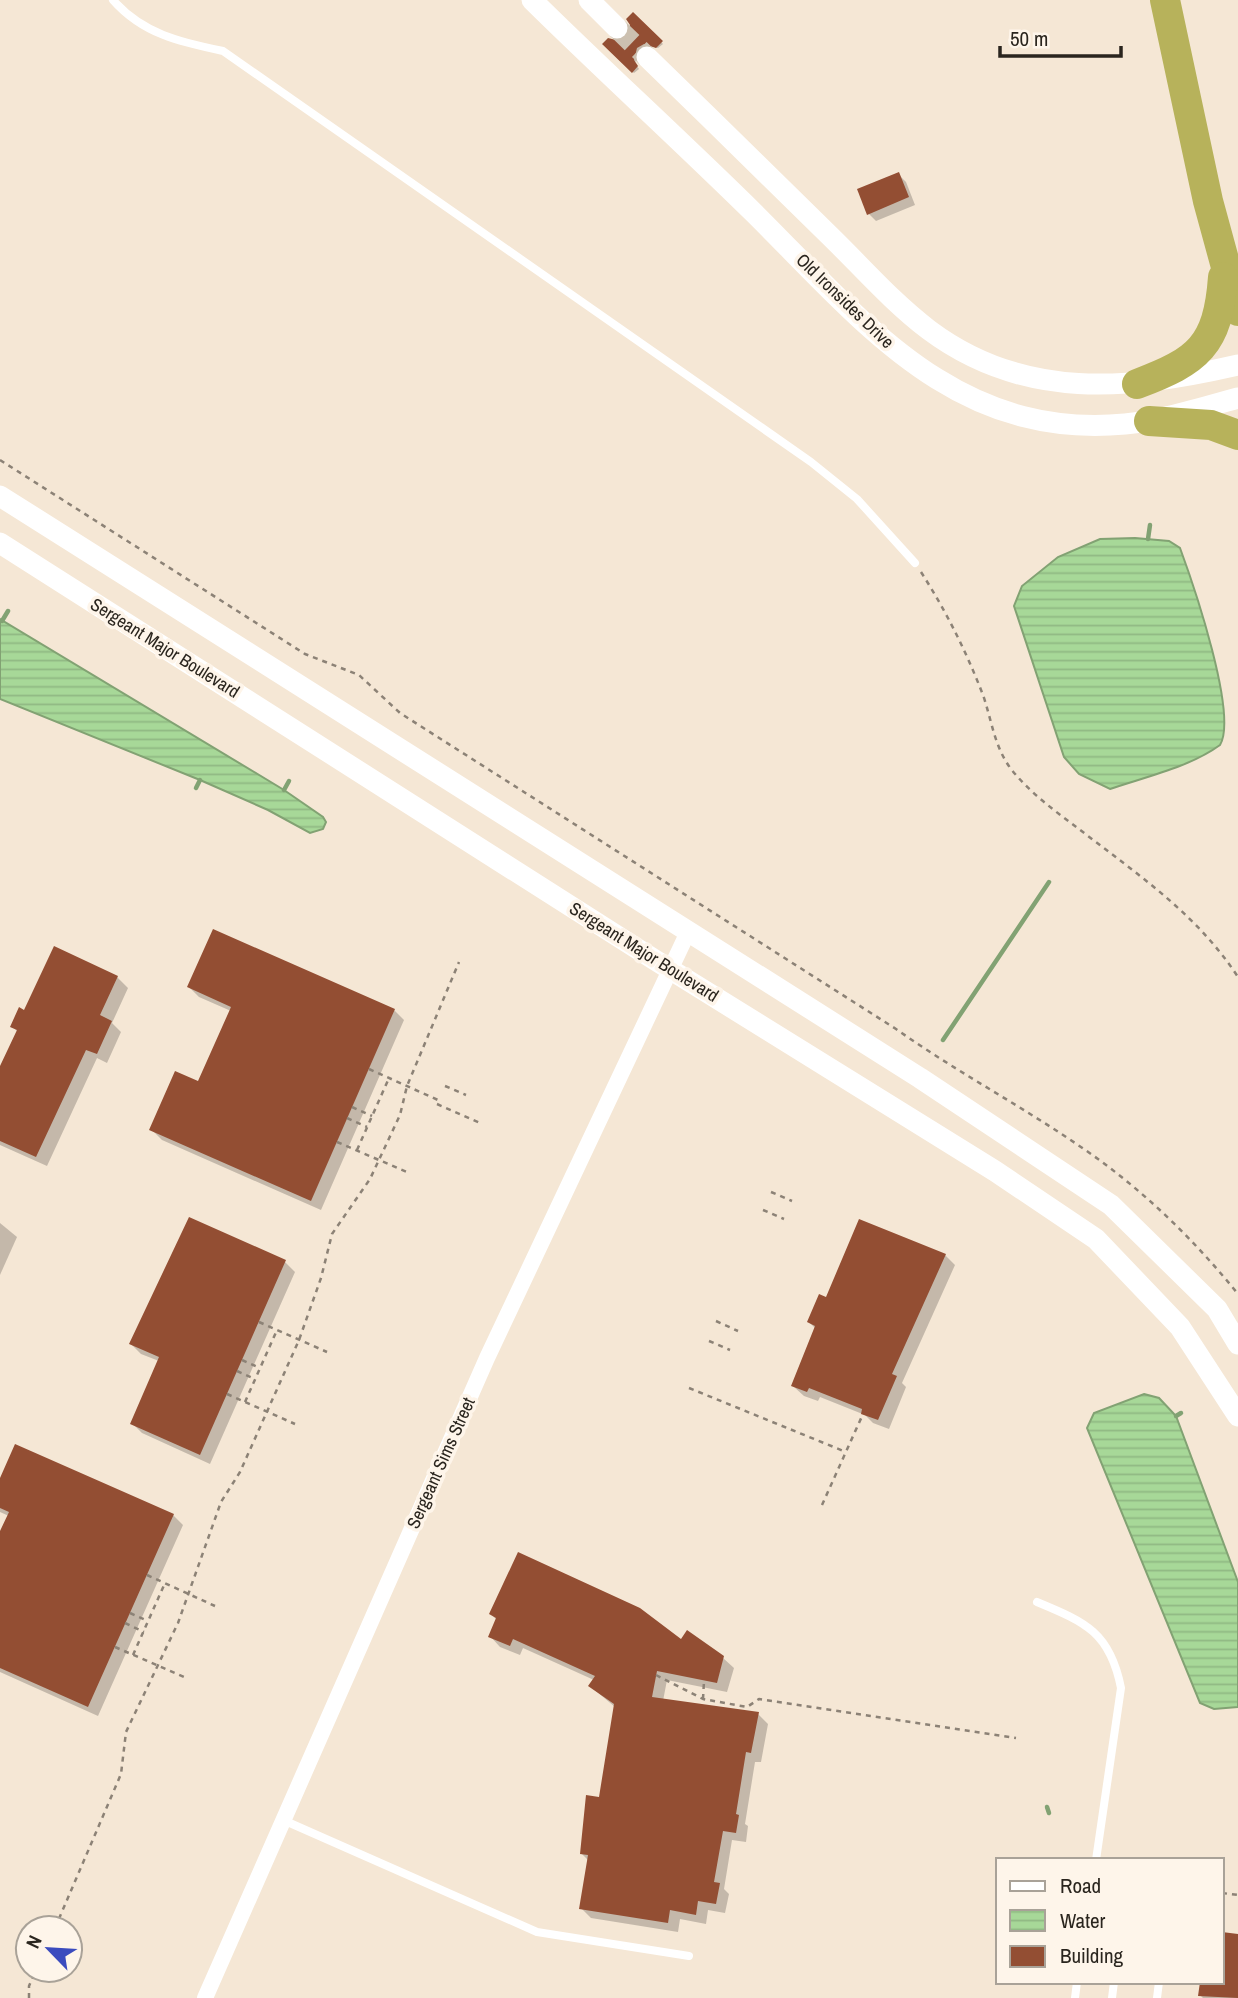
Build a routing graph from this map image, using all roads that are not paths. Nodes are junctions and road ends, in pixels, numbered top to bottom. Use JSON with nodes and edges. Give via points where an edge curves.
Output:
{"nodes":[{"id":1,"x":113,"y":0,"type":"edge"},
{"id":2,"x":532,"y":0,"type":"edge"},
{"id":3,"x":589,"y":0,"type":"edge"},
{"id":4,"x":1165,"y":0,"type":"edge"},
{"id":5,"x":617,"y":28,"type":"tunnel mouth"},
{"id":6,"x":647,"y":57,"type":"tunnel mouth"},
{"id":7,"x":756,"y":164,"type":"junction"},
{"id":8,"x":730,"y":190,"type":"junction"},
{"id":9,"x":1231,"y":261,"type":"edge"},
{"id":10,"x":1238,"y":311,"type":"edge"},
{"id":11,"x":1238,"y":365,"type":"edge"},
{"id":12,"x":1137,"y":384,"type":"junction"},
{"id":13,"x":1238,"y":398,"type":"edge"},
{"id":14,"x":1149,"y":421,"type":"junction"},
{"id":15,"x":1238,"y":435,"type":"edge"},
{"id":16,"x":0,"y":496,"type":"edge"},
{"id":17,"x":0,"y":543,"type":"edge"},
{"id":18,"x":915,"y":563,"type":"road end"},
{"id":19,"x":688,"y":932,"type":"junction"},
{"id":20,"x":671,"y":970,"type":"junction"},
{"id":21,"x":1238,"y":1344,"type":"edge"},
{"id":22,"x":1238,"y":1416,"type":"edge"},
{"id":23,"x":1037,"y":1602,"type":"dead end"},
{"id":24,"x":283,"y":1820,"type":"junction"},
{"id":25,"x":1096,"y":1858,"type":"edge"},
{"id":26,"x":689,"y":1956,"type":"dead end"},
{"id":27,"x":205,"y":1998,"type":"edge"}],
"edges":[{"from":1,"to":18,"type":"lane","via":[[150,31],[223,51],[789,446],[857,499]]},
{"from":2,"to":8,"type":"street","name":"Old Ironsides Drive"},
{"from":3,"to":5,"type":"street"},
{"from":4,"to":9,"type":"highway","via":[[1208,201],[1234,246]]},
{"from":6,"to":7,"type":"street","name":"Old Ironsides Drive"},
{"from":7,"to":8,"type":"street"},
{"from":7,"to":12,"type":"street","name":"Old Ironsides Drive","via":[[910,314],[961,350],[1050,382]]},
{"from":8,"to":14,"type":"street","name":"Old Ironsides Drive","via":[[886,343],[941,383],[994,408],[1030,417],[1098,426]]},
{"from":9,"to":10,"type":"highway"},
{"from":9,"to":12,"type":"highway","via":[[1219,309],[1202,348],[1180,367]]},
{"from":11,"to":12,"type":"street","name":"Old Ironsides Drive"},
{"from":13,"to":14,"type":"street","name":"Old Ironsides Drive"},
{"from":14,"to":15,"type":"highway","via":[[1211,425]]},
{"from":16,"to":19,"type":"street"},
{"from":17,"to":20,"type":"street","name":"Sergeant Major Boulevard"},
{"from":19,"to":20,"type":"street","name":"Sergeant Sims Street"},
{"from":19,"to":21,"type":"street","via":[[1111,1205],[1217,1310]]},
{"from":20,"to":22,"type":"street","name":"Sergeant Major Boulevard","via":[[1096,1239],[1180,1327]]},
{"from":20,"to":24,"type":"street","name":"Sergeant Sims Street","via":[[487,1358]]},
{"from":23,"to":25,"type":"lane","via":[[1080,1620],[1100,1635],[1116,1664],[1121,1688]]},
{"from":24,"to":26,"type":"lane","via":[[537,1932]]},
{"from":24,"to":27,"type":"street","name":"Sergeant Sims Street"}]}
